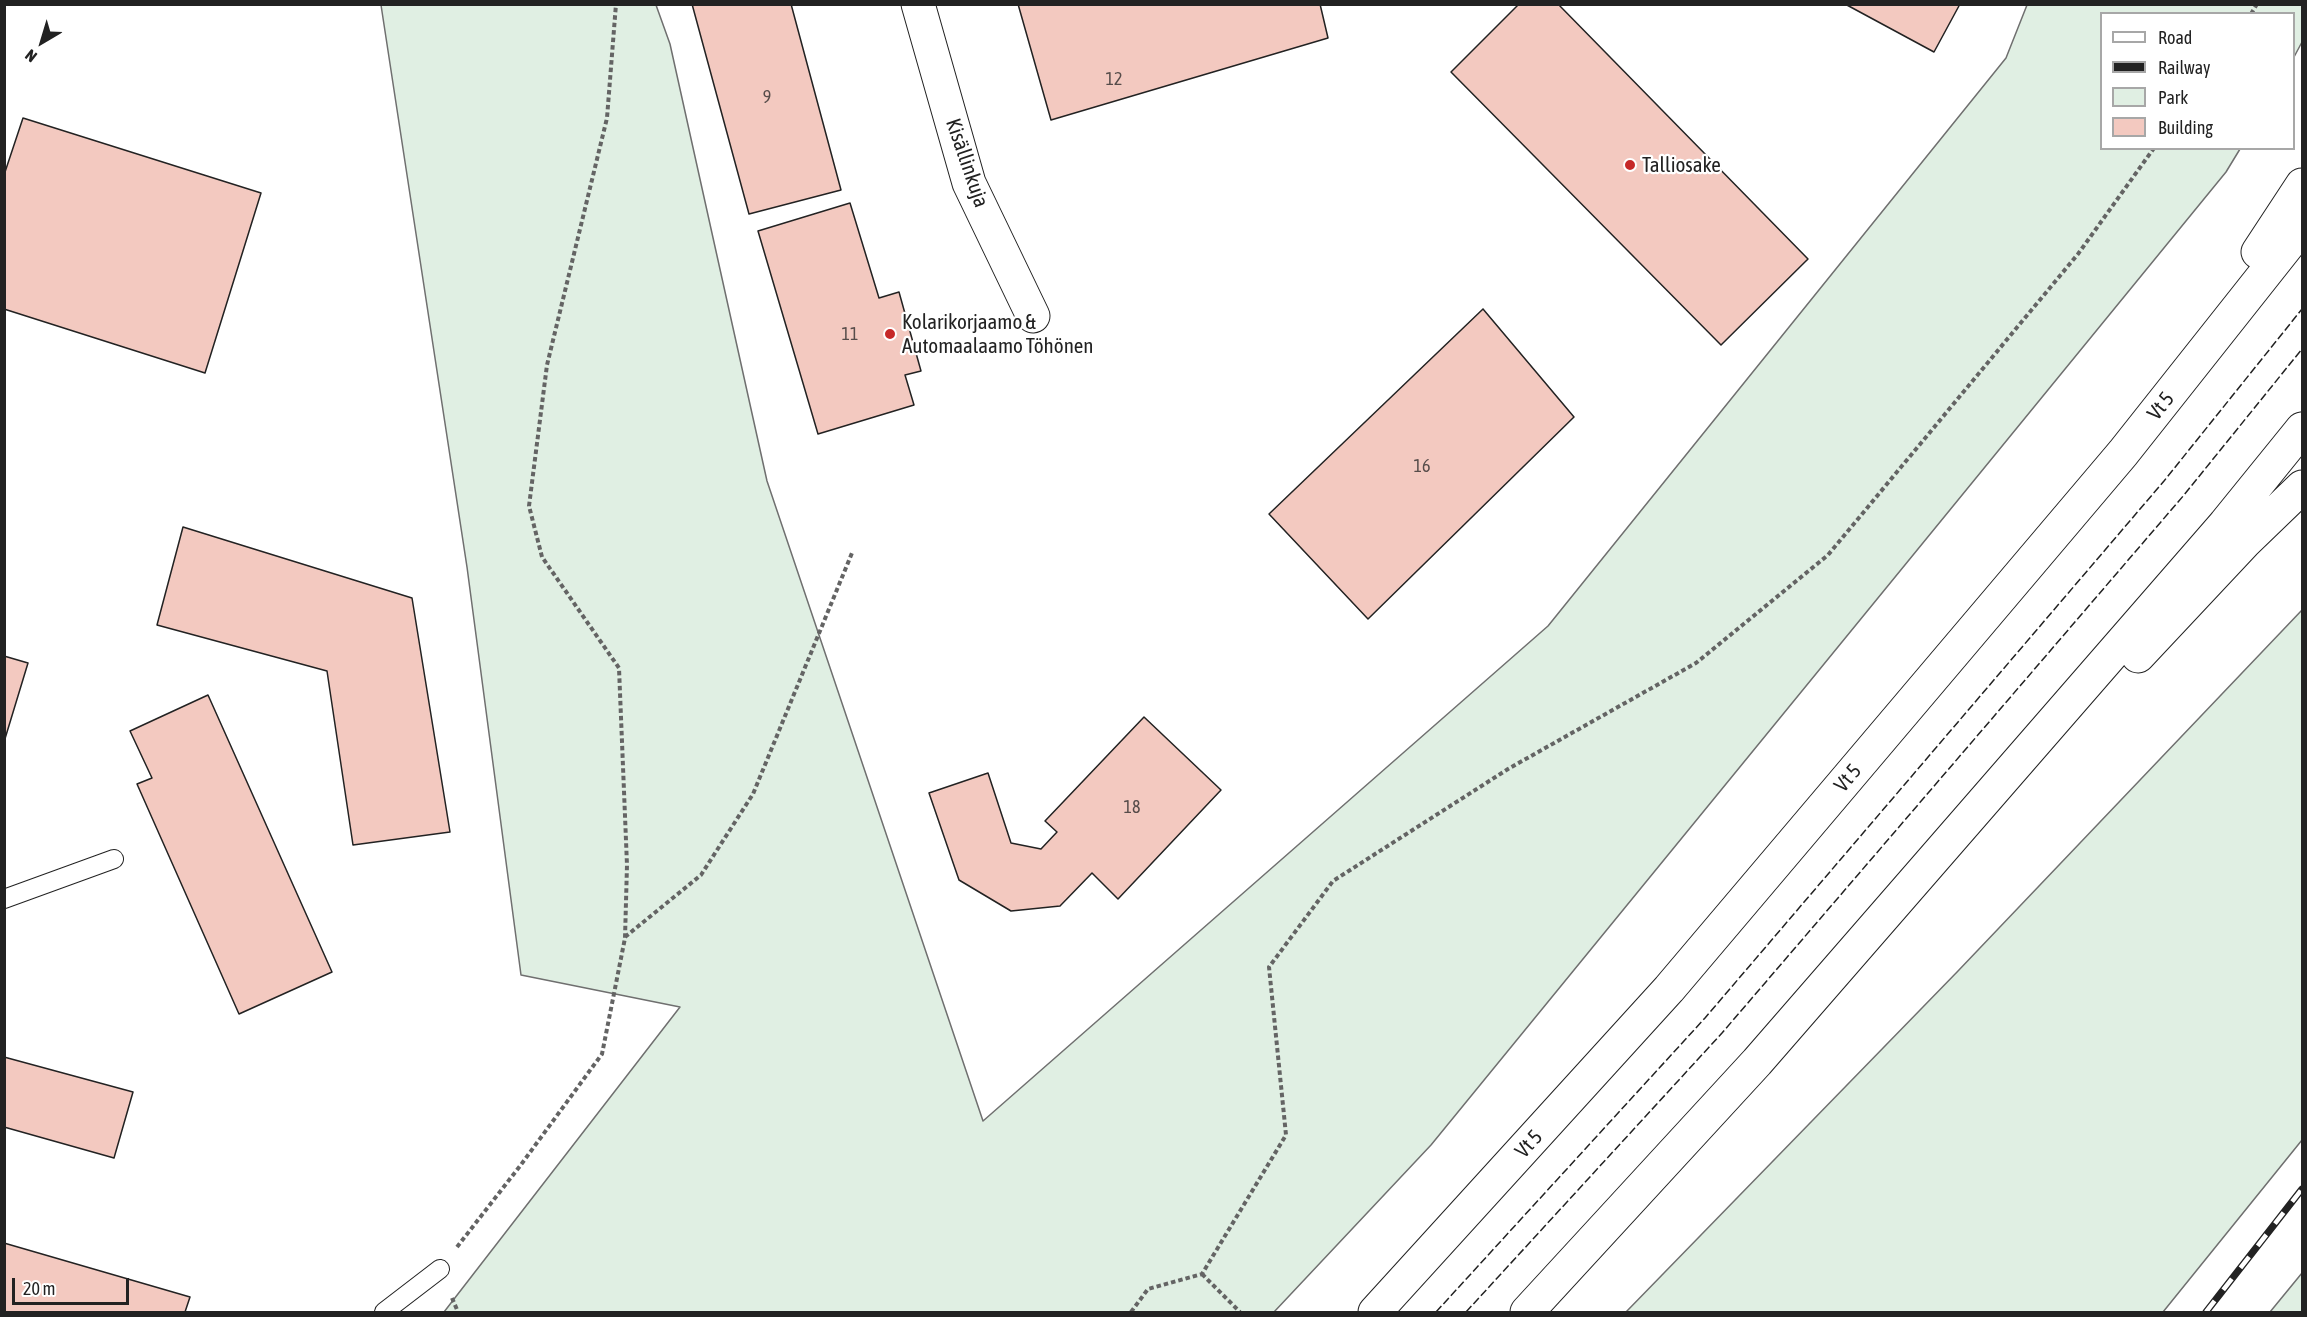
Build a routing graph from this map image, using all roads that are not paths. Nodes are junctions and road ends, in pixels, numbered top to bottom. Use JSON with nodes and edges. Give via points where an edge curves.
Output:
{"nodes":[{"id":1,"x":918,"y":4,"type":"edge"},
{"id":2,"x":2302,"y":185,"type":"edge"},
{"id":3,"x":2302,"y":227,"type":"edge"},
{"id":4,"x":1034,"y":316,"type":"dead end"},
{"id":5,"x":2302,"y":429,"type":"edge"},
{"id":6,"x":2123,"y":453,"type":"junction"},
{"id":7,"x":2302,"y":487,"type":"edge"},
{"id":8,"x":114,"y":859,"type":"dead end"},
{"id":9,"x":4,"y":899,"type":"edge"},
{"id":10,"x":1757,"y":1062,"type":"junction"},
{"id":11,"x":440,"y":1269,"type":"road end"},
{"id":12,"x":384,"y":1312,"type":"edge"},
{"id":13,"x":1375,"y":1312,"type":"edge"},
{"id":14,"x":1527,"y":1312,"type":"edge"}],
"edges":[{"from":1,"to":4,"type":"main road","name":"Kisällinkuja","via":[[969,183]]},
{"from":2,"to":6,"type":"main road"},
{"from":3,"to":6,"type":"main road","name":"Vt 5"},
{"from":5,"to":10,"type":"main road","via":[[2225,524]]},
{"from":6,"to":13,"type":"main road","name":"Vt 5","via":[[1669,990]]},
{"from":7,"to":10,"type":"main road","via":[[2244,543]]},
{"from":8,"to":9,"type":"lane"},
{"from":10,"to":14,"type":"main road"},
{"from":11,"to":12,"type":"lane"}]}
